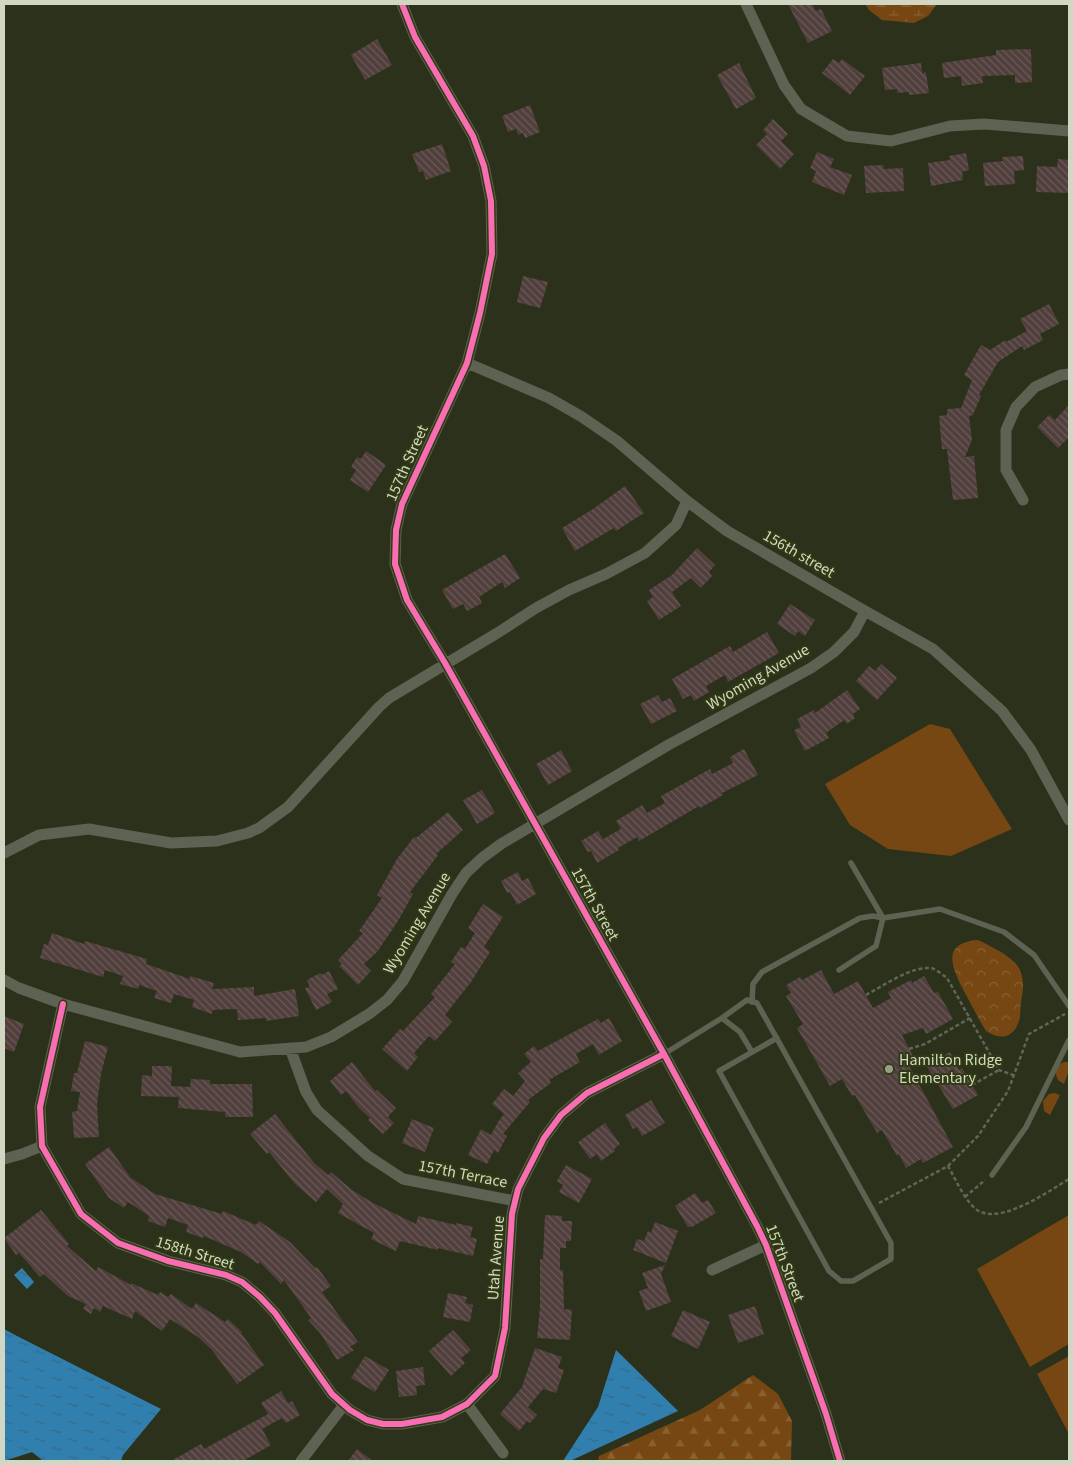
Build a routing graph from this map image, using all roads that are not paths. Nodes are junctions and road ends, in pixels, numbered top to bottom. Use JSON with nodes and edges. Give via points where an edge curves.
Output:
{"nodes":[{"id":1,"x":402,"y":4,"type":"edge"},
{"id":2,"x":746,"y":4,"type":"edge"},
{"id":3,"x":1069,"y":131,"type":"edge"},
{"id":4,"x":467,"y":363,"type":"junction"},
{"id":5,"x":1069,"y":374,"type":"edge"},
{"id":6,"x":1023,"y":500,"type":"dead end"},
{"id":7,"x":687,"y":501,"type":"junction"},
{"id":8,"x":865,"y":611,"type":"junction"},
{"id":9,"x":445,"y":663,"type":"junction"},
{"id":10,"x":1069,"y":820,"type":"edge"},
{"id":11,"x":534,"y":825,"type":"junction"},
{"id":12,"x":4,"y":853,"type":"edge"},
{"id":13,"x":851,"y":863,"type":"dead end"},
{"id":14,"x":882,"y":918,"type":"junction"},
{"id":15,"x":840,"y":970,"type":"dead end"},
{"id":16,"x":4,"y":980,"type":"edge"},
{"id":17,"x":752,"y":1002,"type":"junction"},
{"id":18,"x":63,"y":1004,"type":"junction"},
{"id":19,"x":1069,"y":1006,"type":"edge"},
{"id":20,"x":722,"y":1018,"type":"junction"},
{"id":21,"x":777,"y":1038,"type":"junction"},
{"id":22,"x":1069,"y":1040,"type":"edge"},
{"id":23,"x":290,"y":1048,"type":"junction"},
{"id":24,"x":752,"y":1052,"type":"junction"},
{"id":25,"x":664,"y":1054,"type":"junction"},
{"id":26,"x":42,"y":1146,"type":"junction"},
{"id":27,"x":4,"y":1159,"type":"edge"},
{"id":28,"x":992,"y":1175,"type":"road end"},
{"id":29,"x":515,"y":1201,"type":"junction"},
{"id":30,"x":766,"y":1245,"type":"junction"},
{"id":31,"x":712,"y":1270,"type":"dead end"},
{"id":32,"x":344,"y":1404,"type":"junction"},
{"id":33,"x":468,"y":1404,"type":"junction"},
{"id":34,"x":502,"y":1453,"type":"dead end"},
{"id":35,"x":301,"y":1461,"type":"edge"},
{"id":36,"x":840,"y":1461,"type":"edge"}],
"edges":[{"from":1,"to":4,"type":"street","name":"157th Street","via":[[415,36],[473,136],[484,166],[491,201],[492,254]]},
{"from":2,"to":3,"type":"street","via":[[784,85],[800,109],[847,136],[891,141],[950,126],[984,124]]},
{"from":4,"to":7,"type":"street","name":"156th street","via":[[549,398],[582,417],[617,441]]},
{"from":4,"to":9,"type":"street","name":"157th Street","via":[[402,504],[396,530],[395,564],[407,600]]},
{"from":5,"to":6,"type":"street","via":[[1035,387],[1016,407],[1006,430],[1006,470]]},
{"from":7,"to":8,"type":"street","name":"156th street","via":[[727,531]]},
{"from":7,"to":9,"type":"street","via":[[676,525],[645,553],[536,608]]},
{"from":8,"to":10,"type":"street","name":"156th street","via":[[933,649],[1002,711],[1031,750]]},
{"from":8,"to":11,"type":"street","name":"Wyoming Avenue","via":[[854,632],[811,668],[670,744]]},
{"from":9,"to":11,"type":"street","name":"157th Street"},
{"from":9,"to":12,"type":"street","via":[[389,698],[288,807],[248,833],[217,841],[171,843],[89,829],[40,835]]},
{"from":11,"to":23,"type":"street","name":"Wyoming Avenue","via":[[501,844],[466,873],[403,981],[387,1000],[331,1037],[306,1047]]},
{"from":11,"to":25,"type":"street","name":"157th Street"},
{"from":13,"to":14,"type":"lane"},
{"from":14,"to":15,"type":"lane","via":[[876,946]]},
{"from":14,"to":17,"type":"lane","via":[[860,918],[762,972],[753,984]]},
{"from":14,"to":19,"type":"lane","via":[[940,909],[1004,932],[1034,955]]},
{"from":16,"to":18,"type":"street","name":"Wyoming Avenue"},
{"from":17,"to":20,"type":"lane","via":[[747,1000]]},
{"from":17,"to":21,"type":"lane","via":[[757,1003]]},
{"from":18,"to":23,"type":"street","name":"Wyoming Avenue","via":[[240,1052]]},
{"from":18,"to":26,"type":"street","name":"158th Street","via":[[40,1107]]},
{"from":20,"to":24,"type":"lane","via":[[740,1032]]},
{"from":20,"to":25,"type":"lane"},
{"from":21,"to":24,"type":"lane"},
{"from":21,"to":24,"type":"lane","via":[[891,1243],[891,1259],[853,1281],[841,1281],[829,1271],[719,1071]]},
{"from":22,"to":28,"type":"lane","via":[[1026,1127]]},
{"from":23,"to":29,"type":"street","name":"157th Terrace","via":[[306,1092],[317,1110],[368,1156],[404,1179]]},
{"from":25,"to":29,"type":"street","name":"Utah Avenue","via":[[587,1093],[561,1114],[544,1138]]},
{"from":25,"to":30,"type":"street","name":"157th Street"},
{"from":26,"to":27,"type":"street"},
{"from":26,"to":32,"type":"street","name":"158th Street","via":[[81,1214],[118,1243],[168,1261],[226,1275],[260,1296],[319,1378]]},
{"from":29,"to":33,"type":"street","name":"Utah Avenue","via":[[505,1328],[495,1376]]},
{"from":30,"to":31,"type":"street"},
{"from":30,"to":36,"type":"street","name":"157th Street"},
{"from":32,"to":33,"type":"street","name":"158th Street","via":[[367,1420],[383,1424],[402,1424],[442,1416]]},
{"from":32,"to":35,"type":"street"},
{"from":33,"to":34,"type":"street"}]}
